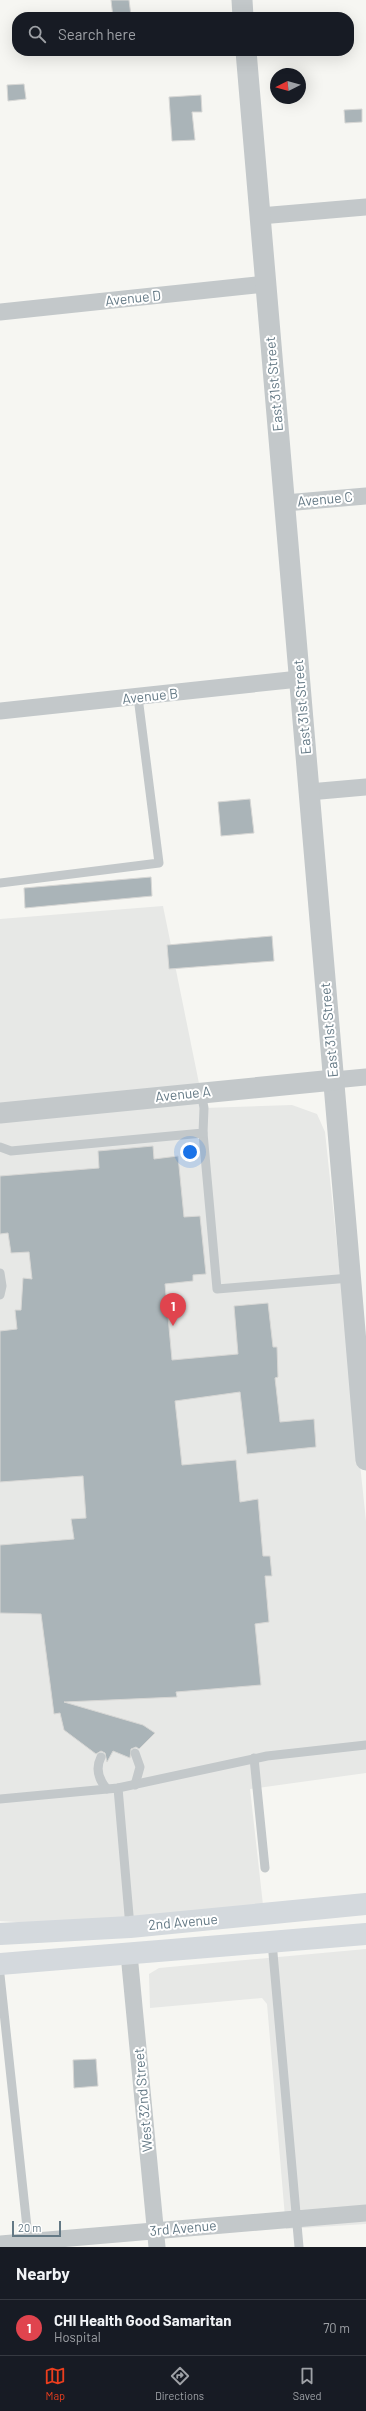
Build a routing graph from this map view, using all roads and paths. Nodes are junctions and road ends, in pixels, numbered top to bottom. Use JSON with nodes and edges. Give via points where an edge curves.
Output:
{"nodes":[{"id":1,"x":242,"y":0,"type":"edge"},
{"id":2,"x":243,"y":12,"type":"edge"},
{"id":3,"x":246,"y":56,"type":"edge"},
{"id":4,"x":366,"y":207,"type":"edge"},
{"id":5,"x":260,"y":216,"type":"junction"},
{"id":6,"x":266,"y":284,"type":"junction"},
{"id":7,"x":0,"y":312,"type":"edge"},
{"id":8,"x":366,"y":496,"type":"edge"},
{"id":9,"x":284,"y":503,"type":"junction"},
{"id":10,"x":299,"y":679,"type":"junction"},
{"id":11,"x":138,"y":697,"type":"junction"},
{"id":12,"x":0,"y":711,"type":"edge"},
{"id":13,"x":366,"y":787,"type":"edge"},
{"id":14,"x":309,"y":792,"type":"junction"},
{"id":15,"x":0,"y":883,"type":"edge"},
{"id":16,"x":366,"y":1077,"type":"edge"},
{"id":17,"x":334,"y":1080,"type":"junction"},
{"id":18,"x":201,"y":1092,"type":"junction"},
{"id":19,"x":0,"y":1113,"type":"edge"},
{"id":20,"x":203,"y":1133,"type":"junction"},
{"id":21,"x":0,"y":1146,"type":"edge"},
{"id":22,"x":0,"y":1273,"type":"edge"},
{"id":23,"x":350,"y":1278,"type":"junction"},
{"id":24,"x":0,"y":1295,"type":"edge"},
{"id":25,"x":362,"y":1363,"type":"edge"},
{"id":26,"x":366,"y":1460,"type":"edge"},
{"id":27,"x":366,"y":1745,"type":"edge"},
{"id":28,"x":135,"y":1753,"type":"dead end"},
{"id":29,"x":101,"y":1757,"type":"dead end"},
{"id":30,"x":254,"y":1758,"type":"junction"},
{"id":31,"x":135,"y":1785,"type":"junction"},
{"id":32,"x":118,"y":1788,"type":"junction"},
{"id":33,"x":107,"y":1790,"type":"junction"},
{"id":34,"x":0,"y":1799,"type":"edge"},
{"id":35,"x":265,"y":1868,"type":"dead end"},
{"id":36,"x":366,"y":1904,"type":"edge"},
{"id":37,"x":130,"y":1927,"type":"junction"},
{"id":38,"x":0,"y":1934,"type":"edge"},
{"id":39,"x":366,"y":1934,"type":"edge"},
{"id":40,"x":272,"y":1942,"type":"junction"},
{"id":41,"x":129,"y":1954,"type":"junction"},
{"id":42,"x":0,"y":1964,"type":"edge"},
{"id":43,"x":0,"y":1975,"type":"edge"},
{"id":44,"x":366,"y":2213,"type":"edge"},
{"id":45,"x":296,"y":2219,"type":"junction"},
{"id":46,"x":156,"y":2239,"type":"edge"},
{"id":47,"x":0,"y":2244,"type":"edge"},
{"id":48,"x":28,"y":2244,"type":"edge"},
{"id":49,"x":299,"y":2247,"type":"edge"}],
"edges":[{"from":1,"to":2,"type":"street"},
{"from":3,"to":5,"type":"street","name":"East 31st Street"},
{"from":4,"to":5,"type":"street"},
{"from":5,"to":6,"type":"street","name":"East 31st Street"},
{"from":6,"to":7,"type":"street","name":"Avenue D"},
{"from":6,"to":9,"type":"street","name":"East 31st Street"},
{"from":8,"to":9,"type":"street","name":"Avenue C"},
{"from":9,"to":10,"type":"street","name":"East 31st Street"},
{"from":10,"to":11,"type":"street","name":"Avenue B"},
{"from":10,"to":14,"type":"street","name":"East 31st Street"},
{"from":11,"to":12,"type":"street","name":"Avenue B"},
{"from":11,"to":15,"type":"lane","via":[[159,863]]},
{"from":13,"to":14,"type":"street"},
{"from":14,"to":17,"type":"street","name":"East 31st Street"},
{"from":16,"to":17,"type":"street","name":"Avenue A"},
{"from":17,"to":18,"type":"street","name":"Avenue A"},
{"from":17,"to":23,"type":"street","name":"East 31st Street"},
{"from":18,"to":19,"type":"street","name":"Avenue A"},
{"from":18,"to":20,"type":"lane","via":[[204,1108]]},
{"from":20,"to":21,"type":"lane","via":[[11,1151]]},
{"from":20,"to":23,"type":"lane","via":[[217,1289]]},
{"from":22,"to":24,"type":"lane"},
{"from":23,"to":25,"type":"street","name":"East 31st Street"},
{"from":25,"to":26,"type":"street","name":"East 31st Street"},
{"from":27,"to":30,"type":"lane"},
{"from":28,"to":31,"type":"lane","via":[[140,1766]]},
{"from":29,"to":33,"type":"lane","via":[[98,1774]]},
{"from":30,"to":31,"type":"lane"},
{"from":30,"to":35,"type":"lane"},
{"from":31,"to":32,"type":"lane"},
{"from":32,"to":33,"type":"lane"},
{"from":32,"to":37,"type":"lane"},
{"from":33,"to":34,"type":"lane"},
{"from":36,"to":37,"type":"main road","name":"2nd Avenue"},
{"from":37,"to":38,"type":"main road","name":"2nd Avenue"},
{"from":39,"to":40,"type":"main road","name":"2nd Avenue"},
{"from":40,"to":41,"type":"main road","name":"2nd Avenue"},
{"from":40,"to":45,"type":"lane"},
{"from":41,"to":42,"type":"main road","name":"2nd Avenue"},
{"from":41,"to":46,"type":"street","name":"West 32nd Street"},
{"from":43,"to":48,"type":"lane"},
{"from":44,"to":45,"type":"street","name":"3rd Avenue"},
{"from":45,"to":46,"type":"street","name":"3rd Avenue"},
{"from":45,"to":49,"type":"lane"},
{"from":46,"to":48,"type":"street","name":"3rd Avenue"},
{"from":47,"to":48,"type":"street","name":"3rd Avenue"}]}
